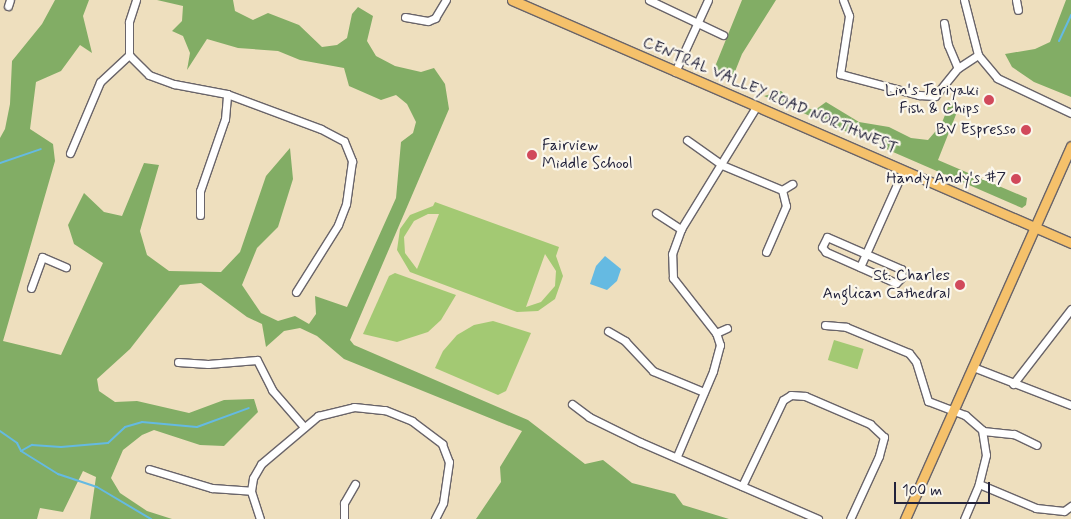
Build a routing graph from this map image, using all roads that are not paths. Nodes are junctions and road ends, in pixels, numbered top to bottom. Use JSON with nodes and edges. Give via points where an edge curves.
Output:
{"nodes":[{"id":1,"x":136,"y":0,"type":"edge"},
{"id":2,"x":446,"y":0,"type":"edge"},
{"id":3,"x":512,"y":0,"type":"edge"},
{"id":4,"x":649,"y":0,"type":"edge"},
{"id":5,"x":708,"y":0,"type":"edge"},
{"id":6,"x":843,"y":0,"type":"edge"},
{"id":7,"x":964,"y":0,"type":"edge"},
{"id":8,"x":1016,"y":0,"type":"edge"},
{"id":9,"x":1018,"y":10,"type":"dead end"},
{"id":10,"x":405,"y":17,"type":"dead end"},
{"id":11,"x":698,"y":22,"type":"junction"},
{"id":12,"x":944,"y":23,"type":"dead end"},
{"id":13,"x":723,"y":35,"type":"dead end"},
{"id":14,"x":129,"y":55,"type":"junction"},
{"id":15,"x":978,"y":55,"type":"junction"},
{"id":16,"x":958,"y":68,"type":"junction"},
{"id":17,"x":675,"y":72,"type":"junction"},
{"id":18,"x":226,"y":94,"type":"junction"},
{"id":19,"x":756,"y":107,"type":"junction"},
{"id":20,"x":1071,"y":113,"type":"edge"},
{"id":21,"x":687,"y":140,"type":"dead end"},
{"id":22,"x":1071,"y":146,"type":"edge"},
{"id":23,"x":70,"y":153,"type":"dead end"},
{"id":24,"x":722,"y":165,"type":"junction"},
{"id":25,"x":903,"y":171,"type":"junction"},
{"id":26,"x":792,"y":184,"type":"dead end"},
{"id":27,"x":782,"y":190,"type":"junction"},
{"id":28,"x":656,"y":212,"type":"dead end"},
{"id":29,"x":200,"y":215,"type":"dead end"},
{"id":30,"x":1035,"y":228,"type":"junction"},
{"id":31,"x":681,"y":229,"type":"junction"},
{"id":32,"x":1071,"y":243,"type":"edge"},
{"id":33,"x":766,"y":252,"type":"dead end"},
{"id":34,"x":866,"y":254,"type":"junction"},
{"id":35,"x":66,"y":267,"type":"dead end"},
{"id":36,"x":860,"y":267,"type":"junction"},
{"id":37,"x":31,"y":288,"type":"dead end"},
{"id":38,"x":296,"y":292,"type":"dead end"},
{"id":39,"x":1071,"y":309,"type":"edge"},
{"id":40,"x":825,"y":325,"type":"dead end"},
{"id":41,"x":727,"y":328,"type":"dead end"},
{"id":42,"x":608,"y":331,"type":"dead end"},
{"id":43,"x":716,"y":333,"type":"junction"},
{"id":44,"x":178,"y":362,"type":"dead end"},
{"id":45,"x":973,"y":367,"type":"junction"},
{"id":46,"x":1013,"y":384,"type":"junction"},
{"id":47,"x":704,"y":392,"type":"junction"},
{"id":48,"x":572,"y":404,"type":"dead end"},
{"id":49,"x":1071,"y":405,"type":"edge"},
{"id":50,"x":952,"y":412,"type":"junction"},
{"id":51,"x":304,"y":427,"type":"junction"},
{"id":52,"x":983,"y":431,"type":"junction"},
{"id":53,"x":1037,"y":445,"type":"dead end"},
{"id":54,"x":677,"y":456,"type":"junction"},
{"id":55,"x":149,"y":469,"type":"dead end"},
{"id":56,"x":356,"y":484,"type":"dead end"},
{"id":57,"x":979,"y":484,"type":"junction"},
{"id":58,"x":742,"y":486,"type":"junction"},
{"id":59,"x":251,"y":491,"type":"junction"},
{"id":60,"x":1071,"y":506,"type":"edge"},
{"id":61,"x":260,"y":519,"type":"edge"},
{"id":62,"x":344,"y":519,"type":"edge"},
{"id":63,"x":435,"y":519,"type":"edge"},
{"id":64,"x":818,"y":519,"type":"edge"},
{"id":65,"x":850,"y":519,"type":"edge"},
{"id":66,"x":905,"y":519,"type":"edge"},
{"id":67,"x":964,"y":519,"type":"edge"}],
"edges":[{"from":1,"to":14,"type":"street","via":[[129,22]]},
{"from":2,"to":10,"type":"street","via":[[435,18],[428,21]]},
{"from":3,"to":17,"type":"main road","name":"CENTRAL VALLEY ROAD NORTHWEST"},
{"from":4,"to":11,"type":"street"},
{"from":5,"to":11,"type":"street"},
{"from":6,"to":16,"type":"street","via":[[849,16],[840,74],[933,96],[941,93]]},
{"from":7,"to":15,"type":"street"},
{"from":8,"to":9,"type":"street"},
{"from":11,"to":13,"type":"street"},
{"from":11,"to":17,"type":"street"},
{"from":12,"to":16,"type":"street","via":[[948,45]]},
{"from":14,"to":18,"type":"street","via":[[156,79]]},
{"from":14,"to":23,"type":"street","via":[[100,82]]},
{"from":15,"to":16,"type":"street"},
{"from":15,"to":20,"type":"street","via":[[997,78]]},
{"from":17,"to":19,"type":"main road","name":"CENTRAL VALLEY ROAD NORTHWEST"},
{"from":18,"to":29,"type":"street","via":[[224,119],[200,191]]},
{"from":18,"to":38,"type":"street","via":[[337,137],[350,152],[351,172],[338,224]]},
{"from":19,"to":24,"type":"street"},
{"from":19,"to":25,"type":"main road","name":"CENTRAL VALLEY ROAD NORTHWEST"},
{"from":21,"to":24,"type":"street"},
{"from":22,"to":30,"type":"main road"},
{"from":24,"to":27,"type":"street"},
{"from":24,"to":31,"type":"street"},
{"from":25,"to":30,"type":"main road","name":"CENTRAL VALLEY ROAD NORTHWEST"},
{"from":25,"to":34,"type":"street"},
{"from":26,"to":27,"type":"street"},
{"from":27,"to":33,"type":"street","via":[[786,206]]},
{"from":28,"to":31,"type":"street"},
{"from":30,"to":32,"type":"main road","name":"CENTRAL VALLEY ROAD NORTHWEST"},
{"from":30,"to":45,"type":"main road"},
{"from":31,"to":43,"type":"street","via":[[671,260],[673,278]]},
{"from":34,"to":36,"type":"street"},
{"from":34,"to":36,"type":"street","via":[[901,269],[902,277],[896,283]]},
{"from":34,"to":36,"type":"street","via":[[828,237],[823,242],[826,252]]},
{"from":35,"to":37,"type":"street","via":[[42,257]]},
{"from":39,"to":46,"type":"street"},
{"from":40,"to":50,"type":"street","via":[[846,327],[909,353],[916,362],[928,401]]},
{"from":41,"to":43,"type":"street"},
{"from":42,"to":47,"type":"street","via":[[624,341],[653,371]]},
{"from":43,"to":47,"type":"street","via":[[719,355]]},
{"from":44,"to":51,"type":"street","via":[[208,364],[257,360],[272,390]]},
{"from":45,"to":46,"type":"street"},
{"from":45,"to":50,"type":"main road"},
{"from":46,"to":49,"type":"street"},
{"from":47,"to":54,"type":"street"},
{"from":48,"to":54,"type":"street","via":[[589,417]]},
{"from":50,"to":52,"type":"street","via":[[974,420]]},
{"from":50,"to":66,"type":"main road"},
{"from":51,"to":59,"type":"street","via":[[261,464],[253,478]]},
{"from":51,"to":63,"type":"street","via":[[318,416],[344,408],[371,408],[412,421],[432,434],[447,452],[449,462],[443,504]]},
{"from":52,"to":53,"type":"street","via":[[1014,434]]},
{"from":52,"to":57,"type":"street","via":[[986,454]]},
{"from":54,"to":58,"type":"street"},
{"from":55,"to":59,"type":"street","via":[[212,488]]},
{"from":56,"to":62,"type":"street","via":[[344,503]]},
{"from":57,"to":60,"type":"street","via":[[1036,508],[1064,511]]},
{"from":57,"to":67,"type":"street"},
{"from":58,"to":64,"type":"street"},
{"from":58,"to":65,"type":"street","via":[[783,400],[791,395],[806,396],[870,424],[884,437],[879,456]]},
{"from":59,"to":61,"type":"street"}]}
